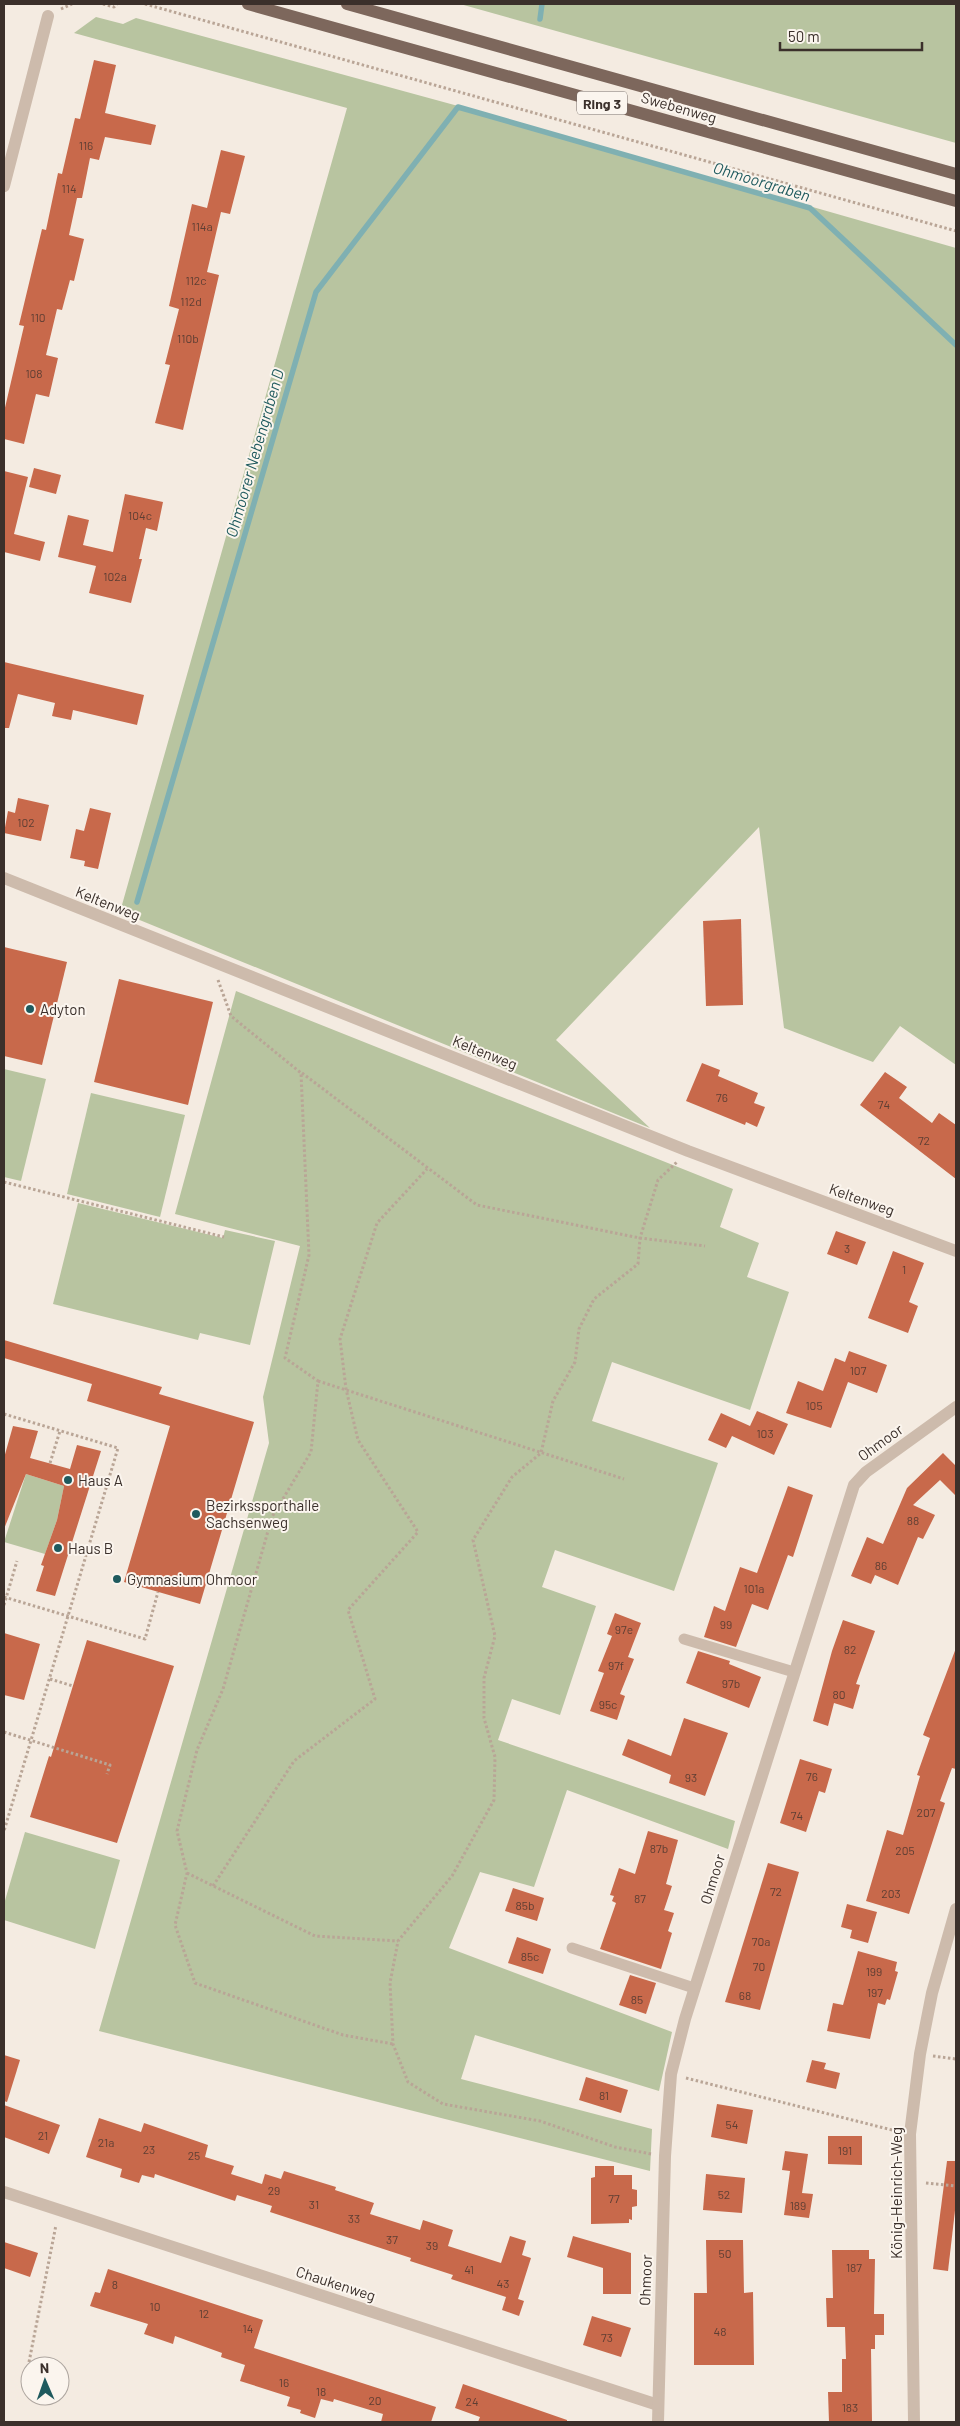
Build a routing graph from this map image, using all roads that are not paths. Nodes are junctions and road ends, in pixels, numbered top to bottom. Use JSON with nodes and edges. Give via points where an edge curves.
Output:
{"nodes":[{"id":1,"x":248,"y":4,"type":"edge"},
{"id":2,"x":347,"y":4,"type":"edge"},
{"id":3,"x":48,"y":16,"type":"dead end"},
{"id":4,"x":956,"y":174,"type":"edge"},
{"id":5,"x":4,"y":186,"type":"edge"},
{"id":6,"x":956,"y":202,"type":"edge"},
{"id":7,"x":4,"y":878,"type":"edge"},
{"id":8,"x":956,"y":1251,"type":"edge"},
{"id":9,"x":956,"y":1407,"type":"edge"},
{"id":10,"x":684,"y":1639,"type":"dead end"},
{"id":11,"x":794,"y":1672,"type":"junction"},
{"id":12,"x":956,"y":1912,"type":"edge"},
{"id":13,"x":572,"y":1948,"type":"dead end"},
{"id":14,"x":694,"y":1988,"type":"junction"},
{"id":15,"x":4,"y":2192,"type":"edge"},
{"id":16,"x":658,"y":2405,"type":"junction"},
{"id":17,"x":658,"y":2422,"type":"edge"},
{"id":18,"x":914,"y":2422,"type":"edge"}],
"edges":[{"from":1,"to":6,"type":"main road","name":"Swebenweg","number":"Ring 3"},
{"from":2,"to":4,"type":"main road","name":"Swebenweg","number":"Ring 3"},
{"from":3,"to":5,"type":"street"},
{"from":7,"to":8,"type":"street","name":"Keltenweg","via":[[688,1151]]},
{"from":9,"to":11,"type":"street","name":"Ohmoor","via":[[866,1472],[854,1485]]},
{"from":10,"to":11,"type":"lane"},
{"from":11,"to":14,"type":"street","name":"Ohmoor"},
{"from":12,"to":18,"type":"street","name":"König-Heinrich-Weg","via":[[932,1993],[910,2134]]},
{"from":13,"to":14,"type":"lane"},
{"from":14,"to":16,"type":"street","name":"Ohmoor","via":[[671,2074],[665,2156]]},
{"from":15,"to":16,"type":"street","name":"Chaukenweg"},
{"from":16,"to":17,"type":"street","name":"Ohmoor"}]}
